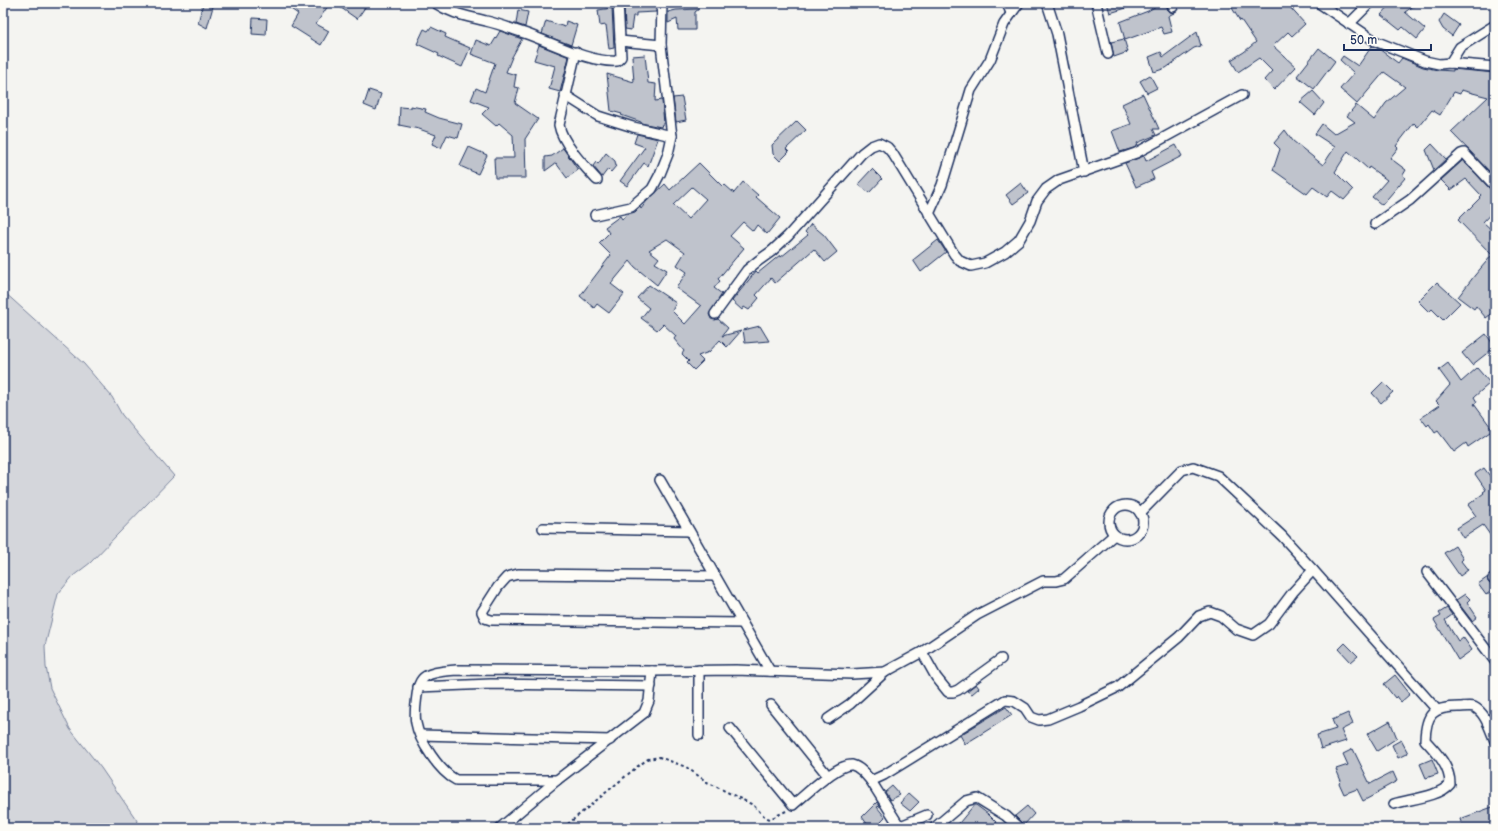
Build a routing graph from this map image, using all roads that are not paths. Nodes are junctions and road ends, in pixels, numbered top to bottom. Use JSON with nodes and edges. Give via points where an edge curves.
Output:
{"nodes":[{"id":1,"x":435,"y":3,"type":"edge"},
{"id":2,"x":618,"y":3,"type":"edge"},
{"id":3,"x":662,"y":3,"type":"edge"},
{"id":4,"x":1019,"y":3,"type":"edge"},
{"id":5,"x":1047,"y":3,"type":"edge"},
{"id":6,"x":1096,"y":3,"type":"edge"},
{"id":7,"x":1319,"y":3,"type":"edge"},
{"id":8,"x":1370,"y":3,"type":"edge"},
{"id":9,"x":1009,"y":6,"type":"edge"},
{"id":10,"x":1349,"y":24,"type":"junction"},
{"id":11,"x":1495,"y":25,"type":"edge"},
{"id":12,"x":620,"y":41,"type":"junction"},
{"id":13,"x":661,"y":45,"type":"junction"},
{"id":14,"x":576,"y":52,"type":"junction"},
{"id":15,"x":1108,"y":54,"type":"dead end"},
{"id":16,"x":1450,"y":62,"type":"junction"},
{"id":17,"x":1495,"y":67,"type":"edge"},
{"id":18,"x":565,"y":95,"type":"junction"},
{"id":19,"x":1242,"y":95,"type":"dead end"},
{"id":20,"x":672,"y":136,"type":"junction"},
{"id":21,"x":1084,"y":172,"type":"junction"},
{"id":22,"x":597,"y":180,"type":"dead end"},
{"id":23,"x":1495,"y":186,"type":"edge"},
{"id":24,"x":929,"y":214,"type":"junction"},
{"id":25,"x":595,"y":215,"type":"dead end"},
{"id":26,"x":1375,"y":224,"type":"dead end"},
{"id":27,"x":715,"y":314,"type":"dead end"},
{"id":28,"x":660,"y":480,"type":"dead end"},
{"id":29,"x":1140,"y":513,"type":"junction"},
{"id":30,"x":543,"y":528,"type":"dead end"},
{"id":31,"x":689,"y":531,"type":"junction"},
{"id":32,"x":1114,"y":535,"type":"junction"},
{"id":33,"x":1313,"y":570,"type":"junction"},
{"id":34,"x":1427,"y":572,"type":"dead end"},
{"id":35,"x":715,"y":576,"type":"junction"},
{"id":36,"x":742,"y":623,"type":"junction"},
{"id":37,"x":922,"y":652,"type":"junction"},
{"id":38,"x":1001,"y":659,"type":"dead end"},
{"id":39,"x":1495,"y":661,"type":"edge"},
{"id":40,"x":699,"y":670,"type":"junction"},
{"id":41,"x":652,"y":671,"type":"junction"},
{"id":42,"x":770,"y":671,"type":"junction"},
{"id":43,"x":885,"y":672,"type":"junction"},
{"id":44,"x":651,"y":686,"type":"junction"},
{"id":45,"x":418,"y":687,"type":"junction"},
{"id":46,"x":771,"y":706,"type":"dead end"},
{"id":47,"x":1438,"y":710,"type":"junction"},
{"id":48,"x":828,"y":718,"type":"dead end"},
{"id":49,"x":730,"y":728,"type":"dead end"},
{"id":50,"x":420,"y":735,"type":"junction"},
{"id":51,"x":699,"y":735,"type":"dead end"},
{"id":52,"x":610,"y":740,"type":"junction"},
{"id":53,"x":1495,"y":741,"type":"edge"},
{"id":54,"x":828,"y":776,"type":"junction"},
{"id":55,"x":557,"y":780,"type":"junction"},
{"id":56,"x":872,"y":781,"type":"junction"},
{"id":57,"x":1394,"y":804,"type":"dead end"},
{"id":58,"x":927,"y":815,"type":"dead end"},
{"id":59,"x":938,"y":827,"type":"edge"},
{"id":60,"x":500,"y":828,"type":"edge"},
{"id":61,"x":1019,"y":828,"type":"edge"}],
"edges":[{"from":1,"to":14,"type":"street","via":[[460,16],[487,21]]},
{"from":2,"to":12,"type":"street"},
{"from":3,"to":13,"type":"street"},
{"from":4,"to":9,"type":"street"},
{"from":5,"to":21,"type":"street","via":[[1057,34]]},
{"from":6,"to":15,"type":"street"},
{"from":7,"to":10,"type":"street"},
{"from":8,"to":10,"type":"street"},
{"from":9,"to":24,"type":"street","via":[[990,60],[971,90],[942,185]]},
{"from":10,"to":16,"type":"street","via":[[1375,41],[1407,55],[1432,63]]},
{"from":11,"to":16,"type":"street","via":[[1460,47]]},
{"from":12,"to":13,"type":"street"},
{"from":12,"to":14,"type":"street","via":[[621,57],[617,61],[602,60]]},
{"from":13,"to":20,"type":"street"},
{"from":14,"to":18,"type":"street"},
{"from":16,"to":17,"type":"street"},
{"from":18,"to":20,"type":"street","via":[[598,116]]},
{"from":18,"to":22,"type":"street","via":[[559,125],[560,133]]},
{"from":19,"to":21,"type":"street","via":[[1136,153]]},
{"from":20,"to":25,"type":"street","via":[[668,154],[652,189],[631,207]]},
{"from":21,"to":24,"type":"street","via":[[1059,180],[1046,189],[1037,201],[1030,221],[1019,240],[1005,252],[985,263],[971,266],[960,261]]},
{"from":23,"to":26,"type":"street","via":[[1464,152],[1410,200]]},
{"from":24,"to":27,"type":"street","via":[[893,154],[879,143],[871,146],[788,236],[772,252],[747,270]]},
{"from":28,"to":31,"type":"street"},
{"from":29,"to":32,"type":"street","via":[[1143,523],[1140,532],[1132,538],[1122,539]]},
{"from":29,"to":32,"type":"street","via":[[1126,505],[1112,512],[1109,524]]},
{"from":29,"to":33,"type":"street","via":[[1182,470],[1193,467],[1218,476],[1282,536]]},
{"from":30,"to":31,"type":"street"},
{"from":31,"to":35,"type":"street"},
{"from":32,"to":37,"type":"street","via":[[1064,579],[1043,581],[977,615]]},
{"from":33,"to":47,"type":"street"},
{"from":33,"to":56,"type":"street","via":[[1269,624],[1253,635],[1236,629],[1221,616],[1210,612],[1199,616],[1179,637],[1118,688],[1048,720],[1031,717],[1025,708],[1014,701],[1005,700]]},
{"from":34,"to":39,"type":"street"},
{"from":35,"to":36,"type":"street"},
{"from":35,"to":36,"type":"street","via":[[518,574],[507,577],[482,612],[485,618],[491,620]]},
{"from":36,"to":42,"type":"street"},
{"from":37,"to":38,"type":"street","via":[[948,692],[958,690]]},
{"from":37,"to":43,"type":"street"},
{"from":40,"to":41,"type":"street"},
{"from":40,"to":42,"type":"street"},
{"from":40,"to":51,"type":"street"},
{"from":41,"to":44,"type":"street"},
{"from":41,"to":45,"type":"street","via":[[456,670],[426,676]]},
{"from":42,"to":43,"type":"street","via":[[852,674]]},
{"from":43,"to":48,"type":"street","via":[[850,704]]},
{"from":44,"to":45,"type":"street","via":[[491,684]]},
{"from":44,"to":52,"type":"street","via":[[650,701],[644,713]]},
{"from":45,"to":50,"type":"street","via":[[415,707],[416,724]]},
{"from":46,"to":54,"type":"street"},
{"from":47,"to":53,"type":"street","via":[[1474,707],[1483,714]]},
{"from":47,"to":57,"type":"street","via":[[1429,717],[1425,740],[1439,755],[1450,775],[1450,784],[1439,792]]},
{"from":49,"to":54,"type":"street","via":[[793,805]]},
{"from":50,"to":52,"type":"street"},
{"from":50,"to":55,"type":"street","via":[[424,745],[439,764],[456,780]]},
{"from":52,"to":55,"type":"street"},
{"from":54,"to":56,"type":"street","via":[[852,765]]},
{"from":55,"to":60,"type":"street"},
{"from":56,"to":58,"type":"street","via":[[898,824],[903,825]]},
{"from":59,"to":61,"type":"street","via":[[966,802],[977,798],[1006,816]]}]}
